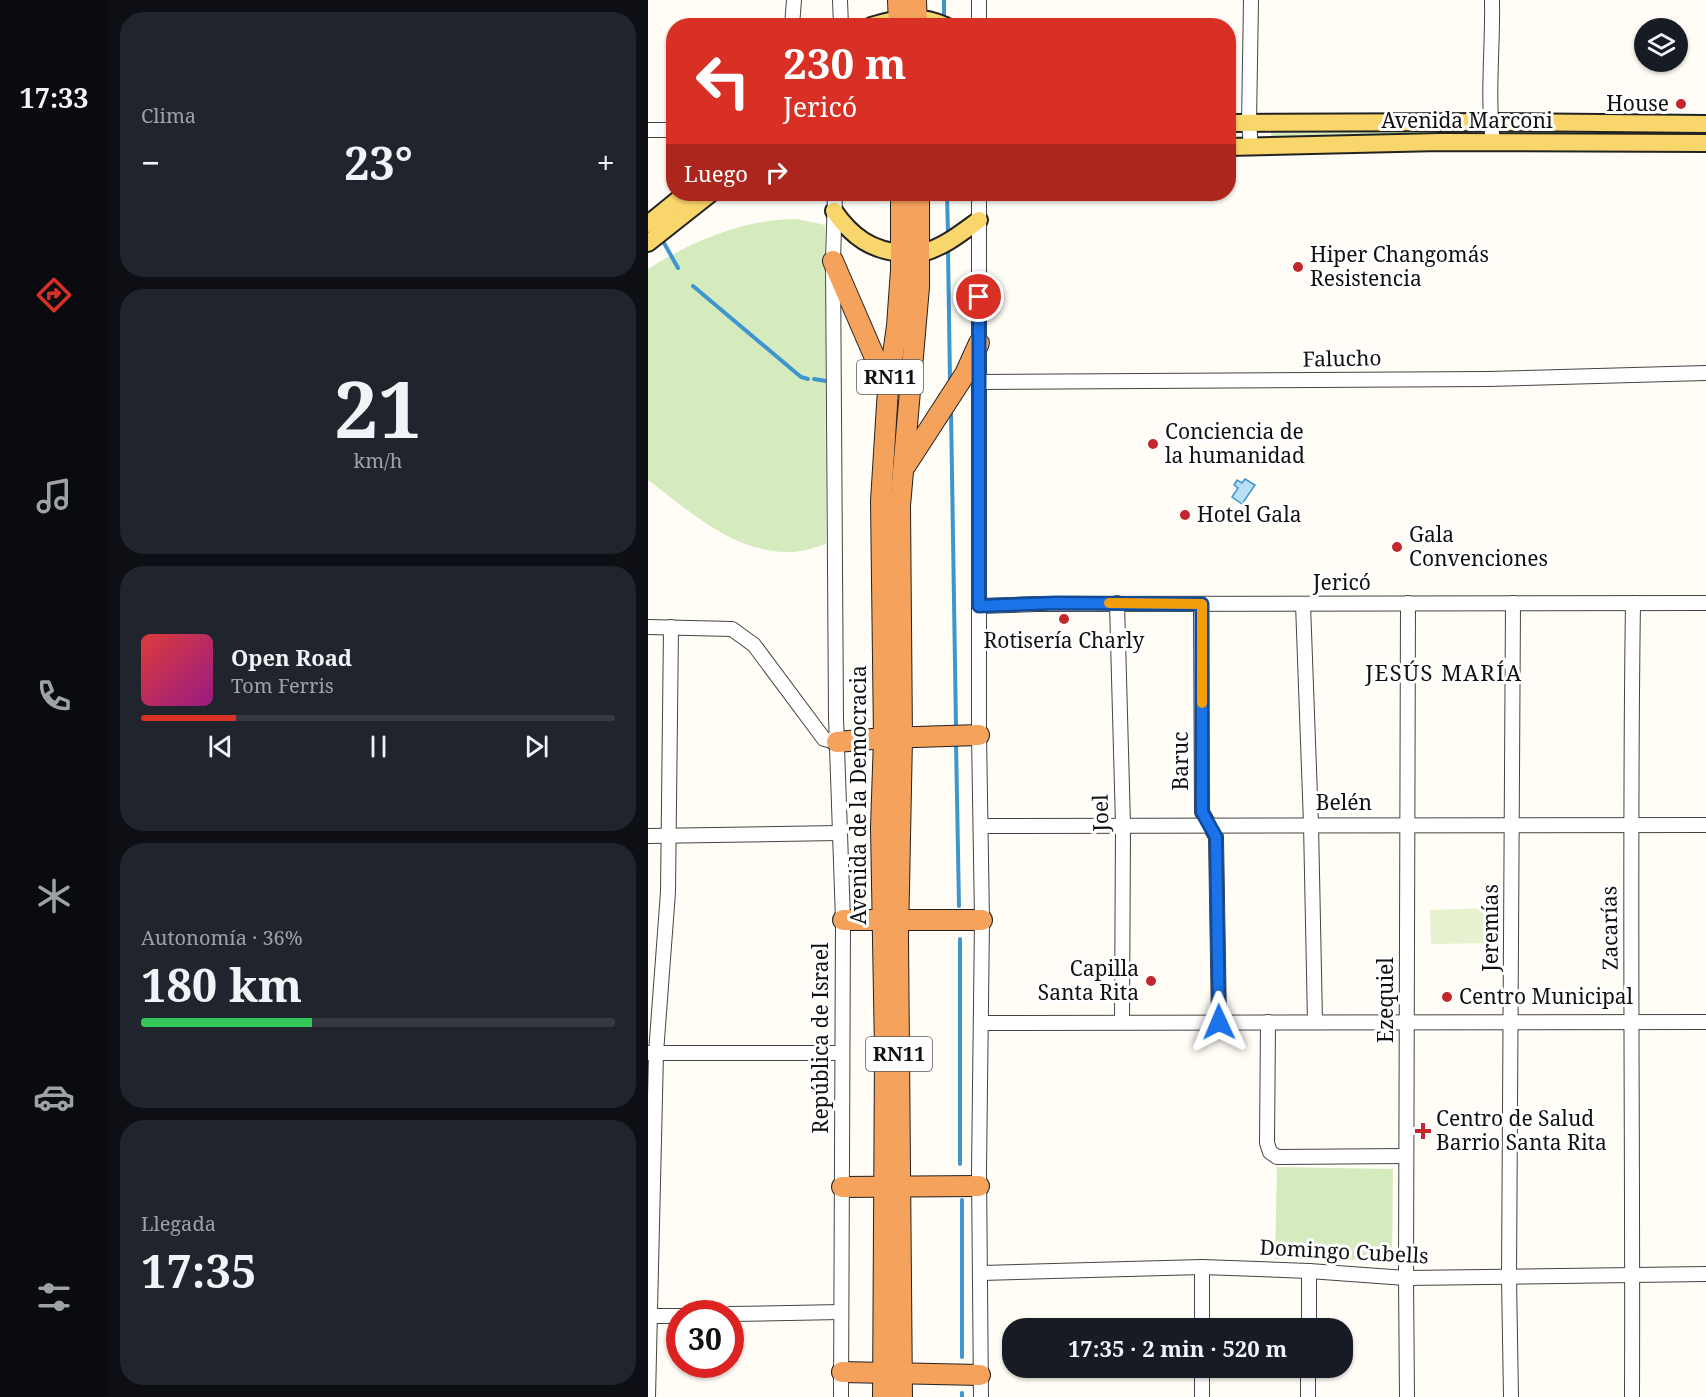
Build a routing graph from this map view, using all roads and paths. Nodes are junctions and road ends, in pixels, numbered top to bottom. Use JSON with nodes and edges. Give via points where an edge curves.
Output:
{"nodes":[{"id":1,"x":794,"y":0,"type":"edge"},
{"id":2,"x":840,"y":0,"type":"edge"},
{"id":3,"x":979,"y":0,"type":"edge"},
{"id":4,"x":1251,"y":0,"type":"edge"},
{"id":5,"x":1492,"y":0,"type":"edge"},
{"id":6,"x":793,"y":18,"type":"edge"},
{"id":7,"x":841,"y":18,"type":"edge"},
{"id":8,"x":979,"y":18,"type":"edge"},
{"id":9,"x":1490,"y":122,"type":"junction"},
{"id":10,"x":1236,"y":123,"type":"edge"},
{"id":11,"x":1249,"y":123,"type":"junction"},
{"id":12,"x":1706,"y":124,"type":"edge"},
{"id":13,"x":648,"y":130,"type":"edge"},
{"id":14,"x":666,"y":130,"type":"edge"},
{"id":15,"x":1493,"y":143,"type":"junction"},
{"id":16,"x":1706,"y":143,"type":"edge"},
{"id":17,"x":1236,"y":147,"type":"edge"},
{"id":18,"x":1251,"y":147,"type":"junction"},
{"id":19,"x":676,"y":201,"type":"edge"},
{"id":20,"x":701,"y":201,"type":"edge"},
{"id":21,"x":835,"y":201,"type":"edge"},
{"id":22,"x":902,"y":201,"type":"edge"},
{"id":23,"x":918,"y":201,"type":"edge"},
{"id":24,"x":979,"y":201,"type":"edge"},
{"id":25,"x":834,"y":211,"type":"junction"},
{"id":26,"x":979,"y":220,"type":"junction"},
{"id":27,"x":648,"y":224,"type":"edge"},
{"id":28,"x":648,"y":243,"type":"edge"},
{"id":29,"x":911,"y":253,"type":"junction"},
{"id":30,"x":832,"y":261,"type":"junction"},
{"id":31,"x":979,"y":343,"type":"junction"},
{"id":32,"x":1706,"y":373,"type":"edge"},
{"id":33,"x":979,"y":382,"type":"junction"},
{"id":34,"x":888,"y":389,"type":"junction"},
{"id":35,"x":903,"y":470,"type":"junction"},
{"id":36,"x":1117,"y":603,"type":"junction"},
{"id":37,"x":1408,"y":603,"type":"junction"},
{"id":38,"x":1513,"y":603,"type":"junction"},
{"id":39,"x":1633,"y":603,"type":"junction"},
{"id":40,"x":1706,"y":603,"type":"edge"},
{"id":41,"x":1202,"y":604,"type":"junction"},
{"id":42,"x":1303,"y":604,"type":"junction"},
{"id":43,"x":979,"y":606,"type":"junction"},
{"id":44,"x":648,"y":627,"type":"edge"},
{"id":45,"x":671,"y":627,"type":"junction"},
{"id":46,"x":835,"y":680,"type":"joint"},
{"id":47,"x":979,"y":735,"type":"junction"},
{"id":48,"x":893,"y":738,"type":"junction"},
{"id":49,"x":837,"y":742,"type":"junction"},
{"id":50,"x":1209,"y":824,"type":"junction"},
{"id":51,"x":1311,"y":824,"type":"junction"},
{"id":52,"x":1512,"y":824,"type":"junction"},
{"id":53,"x":1630,"y":824,"type":"junction"},
{"id":54,"x":1123,"y":825,"type":"junction"},
{"id":55,"x":1407,"y":825,"type":"junction"},
{"id":56,"x":1706,"y":825,"type":"edge"},
{"id":57,"x":981,"y":826,"type":"junction"},
{"id":58,"x":839,"y":833,"type":"junction"},
{"id":59,"x":648,"y":836,"type":"edge"},
{"id":60,"x":668,"y":836,"type":"junction"},
{"id":61,"x":843,"y":920,"type":"junction"},
{"id":62,"x":982,"y":920,"type":"junction"},
{"id":63,"x":891,"y":921,"type":"junction"},
{"id":64,"x":1122,"y":1022,"type":"junction"},
{"id":65,"x":1219,"y":1022,"type":"junction"},
{"id":66,"x":1268,"y":1022,"type":"junction"},
{"id":67,"x":1315,"y":1022,"type":"junction"},
{"id":68,"x":1407,"y":1022,"type":"junction"},
{"id":69,"x":1512,"y":1022,"type":"junction"},
{"id":70,"x":1632,"y":1022,"type":"junction"},
{"id":71,"x":1706,"y":1022,"type":"edge"},
{"id":72,"x":981,"y":1023,"type":"junction"},
{"id":73,"x":652,"y":1053,"type":"edge"},
{"id":74,"x":842,"y":1053,"type":"junction"},
{"id":75,"x":1406,"y":1156,"type":"junction"},
{"id":76,"x":979,"y":1186,"type":"junction"},
{"id":77,"x":842,"y":1187,"type":"junction"},
{"id":78,"x":893,"y":1187,"type":"junction"},
{"id":79,"x":1202,"y":1267,"type":"junction"},
{"id":80,"x":1309,"y":1271,"type":"junction"},
{"id":81,"x":981,"y":1273,"type":"junction"},
{"id":82,"x":1706,"y":1274,"type":"edge"},
{"id":83,"x":1632,"y":1275,"type":"junction"},
{"id":84,"x":1406,"y":1278,"type":"junction"},
{"id":85,"x":1509,"y":1278,"type":"junction"},
{"id":86,"x":841,"y":1312,"type":"junction"},
{"id":87,"x":744,"y":1314,"type":"edge"},
{"id":88,"x":651,"y":1316,"type":"junction"},
{"id":89,"x":666,"y":1316,"type":"edge"},
{"id":90,"x":1202,"y":1318,"type":"edge"},
{"id":91,"x":1309,"y":1318,"type":"edge"},
{"id":92,"x":842,"y":1372,"type":"junction"},
{"id":93,"x":893,"y":1373,"type":"junction"},
{"id":94,"x":980,"y":1375,"type":"junction"},
{"id":95,"x":1202,"y":1378,"type":"edge"},
{"id":96,"x":1308,"y":1378,"type":"edge"},
{"id":97,"x":648,"y":1397,"type":"edge"},
{"id":98,"x":841,"y":1397,"type":"edge"},
{"id":99,"x":883,"y":1397,"type":"edge"},
{"id":100,"x":902,"y":1397,"type":"edge"},
{"id":101,"x":981,"y":1397,"type":"edge"},
{"id":102,"x":1202,"y":1397,"type":"edge"},
{"id":103,"x":1308,"y":1397,"type":"edge"},
{"id":104,"x":1407,"y":1397,"type":"edge"},
{"id":105,"x":1511,"y":1397,"type":"edge"},
{"id":106,"x":1632,"y":1397,"type":"edge"}],
"edges":[{"from":1,"to":6,"type":"street"},
{"from":2,"to":7,"type":"street"},
{"from":3,"to":8,"type":"street"},
{"from":4,"to":11,"type":"street"},
{"from":5,"to":9,"type":"street"},
{"from":9,"to":11,"type":"main road","name":"Avenida Marconi"},
{"from":9,"to":12,"type":"main road","name":"Avenida Marconi"},
{"from":9,"to":15,"type":"street"},
{"from":10,"to":11,"type":"main road","name":"Avenida Marconi"},
{"from":11,"to":18,"type":"street"},
{"from":13,"to":14,"type":"street"},
{"from":15,"to":16,"type":"main road","name":"Avenida Marconi"},
{"from":15,"to":18,"type":"main road","name":"Avenida Marconi"},
{"from":17,"to":18,"type":"main road","name":"Avenida Marconi"},
{"from":19,"to":27,"type":"main road"},
{"from":20,"to":28,"type":"main road"},
{"from":21,"to":25,"type":"street","name":"Avenida de la Democracia"},
{"from":22,"to":29,"type":"highway","name":"Avenida de la Democracia","number":"RN11"},
{"from":23,"to":29,"type":"highway","name":"Avenida de la Democracia","number":"RN11"},
{"from":24,"to":26,"type":"street"},
{"from":25,"to":29,"type":"main road","via":[[845,227],[867,243],[884,251]]},
{"from":25,"to":30,"type":"street","name":"Avenida de la Democracia"},
{"from":26,"to":29,"type":"main road","via":[[945,244]]},
{"from":26,"to":31,"type":"street"},
{"from":29,"to":34,"type":"highway","name":"Avenida de la Democracia","number":"RN11"},
{"from":29,"to":35,"type":"highway","name":"Avenida de la Democracia","number":"RN11","via":[[919,287]]},
{"from":30,"to":34,"type":"highway"},
{"from":30,"to":46,"type":"street","name":"Avenida de la Democracia"},
{"from":31,"to":33,"type":"street"},
{"from":31,"to":35,"type":"highway","via":[[965,374]]},
{"from":32,"to":33,"type":"street","name":"Falucho"},
{"from":33,"to":43,"type":"street"},
{"from":34,"to":48,"type":"highway","name":"Avenida de la Democracia","number":"RN11","via":[[881,501]]},
{"from":35,"to":48,"type":"highway","name":"Avenida de la Democracia","number":"RN11"},
{"from":36,"to":41,"type":"street","name":"Jericó"},
{"from":36,"to":43,"type":"street","name":"Jericó"},
{"from":36,"to":54,"type":"street","name":"Joel"},
{"from":37,"to":38,"type":"street","name":"Jericó"},
{"from":37,"to":42,"type":"street","name":"Jericó"},
{"from":37,"to":55,"type":"street","name":"Ezequiel"},
{"from":38,"to":39,"type":"street","name":"Jericó"},
{"from":38,"to":52,"type":"street","name":"Jeremías"},
{"from":39,"to":40,"type":"street","name":"Jericó"},
{"from":39,"to":53,"type":"street","name":"Zacarías"},
{"from":41,"to":42,"type":"street","name":"Jericó"},
{"from":41,"to":50,"type":"street","name":"Baruc","via":[[1202,812]]},
{"from":42,"to":51,"type":"street"},
{"from":43,"to":47,"type":"street"},
{"from":44,"to":45,"type":"street"},
{"from":45,"to":49,"type":"street","via":[[732,629],[754,645],[824,739]]},
{"from":45,"to":60,"type":"street"},
{"from":46,"to":49,"type":"street","name":"República de Israel"},
{"from":47,"to":48,"type":"highway"},
{"from":47,"to":57,"type":"street"},
{"from":48,"to":49,"type":"highway"},
{"from":48,"to":63,"type":"highway","name":"Avenida de la Democracia","number":"RN11","via":[[881,827]]},
{"from":49,"to":58,"type":"street","name":"República de Israel"},
{"from":50,"to":51,"type":"street","name":"Belén"},
{"from":50,"to":54,"type":"street","name":"Belén"},
{"from":50,"to":65,"type":"street","name":"Baruc","via":[[1216,837]]},
{"from":51,"to":55,"type":"street","name":"Belén"},
{"from":51,"to":67,"type":"street"},
{"from":52,"to":53,"type":"street","name":"Belén"},
{"from":52,"to":55,"type":"street","name":"Belén"},
{"from":52,"to":69,"type":"street","name":"Jeremías"},
{"from":53,"to":56,"type":"street","name":"Belén"},
{"from":53,"to":70,"type":"street","name":"Zacarías"},
{"from":54,"to":57,"type":"street","name":"Belén"},
{"from":54,"to":64,"type":"street","name":"Joel"},
{"from":55,"to":68,"type":"street","name":"Ezequiel"},
{"from":57,"to":62,"type":"street"},
{"from":58,"to":60,"type":"street"},
{"from":58,"to":61,"type":"street","name":"República de Israel"},
{"from":59,"to":60,"type":"street"},
{"from":60,"to":73,"type":"street","via":[[668,892]]},
{"from":61,"to":63,"type":"highway"},
{"from":61,"to":74,"type":"street","name":"República de Israel"},
{"from":62,"to":63,"type":"highway"},
{"from":62,"to":72,"type":"street"},
{"from":63,"to":78,"type":"highway","name":"Avenida de la Democracia","number":"RN11"},
{"from":64,"to":65,"type":"street"},
{"from":64,"to":72,"type":"street"},
{"from":65,"to":66,"type":"street"},
{"from":66,"to":67,"type":"street"},
{"from":66,"to":75,"type":"street","via":[[1270,1152],[1277,1157]]},
{"from":67,"to":68,"type":"street"},
{"from":68,"to":69,"type":"street"},
{"from":68,"to":75,"type":"street","name":"Ezequiel"},
{"from":69,"to":70,"type":"street"},
{"from":69,"to":85,"type":"street","name":"Jeremías"},
{"from":70,"to":71,"type":"street"},
{"from":70,"to":83,"type":"street","name":"Zacarías"},
{"from":72,"to":76,"type":"street"},
{"from":73,"to":74,"type":"street"},
{"from":73,"to":88,"type":"street"},
{"from":74,"to":77,"type":"street","name":"República de Israel"},
{"from":75,"to":84,"type":"street","name":"Ezequiel"},
{"from":76,"to":78,"type":"highway"},
{"from":76,"to":81,"type":"street"},
{"from":77,"to":78,"type":"highway"},
{"from":77,"to":86,"type":"street","name":"República de Israel"},
{"from":78,"to":93,"type":"highway","name":"Avenida de la Democracia","number":"RN11"},
{"from":79,"to":80,"type":"street","name":"Domingo Cubells"},
{"from":79,"to":81,"type":"street","name":"Domingo Cubells"},
{"from":79,"to":90,"type":"street"},
{"from":80,"to":84,"type":"street","name":"Domingo Cubells"},
{"from":80,"to":91,"type":"street"},
{"from":81,"to":94,"type":"street"},
{"from":82,"to":83,"type":"street","name":"Domingo Cubells"},
{"from":83,"to":85,"type":"street","name":"Domingo Cubells"},
{"from":83,"to":106,"type":"street","name":"Zacarías"},
{"from":84,"to":85,"type":"street","name":"Domingo Cubells"},
{"from":84,"to":104,"type":"street","name":"Ezequiel"},
{"from":85,"to":105,"type":"street","name":"Jeremías"},
{"from":86,"to":87,"type":"street"},
{"from":86,"to":92,"type":"street","name":"República de Israel"},
{"from":88,"to":89,"type":"street"},
{"from":88,"to":97,"type":"street"},
{"from":92,"to":93,"type":"highway"},
{"from":92,"to":98,"type":"street","name":"República de Israel"},
{"from":93,"to":94,"type":"highway"},
{"from":93,"to":99,"type":"highway","name":"Avenida de la Democracia","number":"RN11"},
{"from":93,"to":100,"type":"highway","name":"Avenida de la Democracia","number":"RN11"},
{"from":94,"to":101,"type":"street"},
{"from":95,"to":102,"type":"street"},
{"from":96,"to":103,"type":"street"}]}
